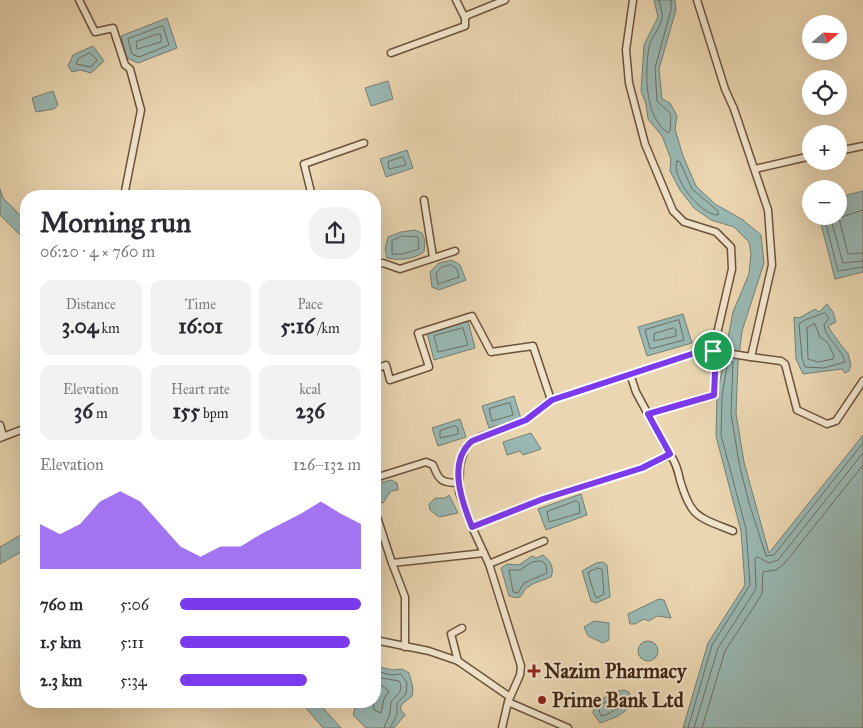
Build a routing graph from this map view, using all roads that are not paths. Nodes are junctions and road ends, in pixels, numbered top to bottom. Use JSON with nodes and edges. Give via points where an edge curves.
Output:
{"nodes":[{"id":1,"x":79,"y":0,"type":"edge"},
{"id":2,"x":456,"y":0,"type":"edge"},
{"id":3,"x":505,"y":0,"type":"edge"},
{"id":4,"x":633,"y":0,"type":"edge"},
{"id":5,"x":697,"y":0,"type":"edge"},
{"id":6,"x":465,"y":18,"type":"junction"},
{"id":7,"x":390,"y":53,"type":"dead end"},
{"id":8,"x":364,"y":143,"type":"dead end"},
{"id":9,"x":863,"y":146,"type":"edge"},
{"id":10,"x":847,"y":149,"type":"edge"},
{"id":11,"x":802,"y":158,"type":"edge"},
{"id":12,"x":755,"y":169,"type":"junction"},
{"id":13,"x":125,"y":190,"type":"edge"},
{"id":14,"x":310,"y":190,"type":"edge"},
{"id":15,"x":424,"y":200,"type":"dead end"},
{"id":16,"x":455,"y":251,"type":"dead end"},
{"id":17,"x":433,"y":257,"type":"junction"},
{"id":18,"x":381,"y":264,"type":"edge"},
{"id":19,"x":717,"y":351,"type":"junction"},
{"id":20,"x":751,"y":357,"type":"junction"},
{"id":21,"x":381,"y":367,"type":"edge"},
{"id":22,"x":630,"y":374,"type":"junction"},
{"id":23,"x":863,"y":381,"type":"edge"},
{"id":24,"x":552,"y":400,"type":"junction"},
{"id":25,"x":648,"y":414,"type":"junction"},
{"id":26,"x":0,"y":425,"type":"edge"},
{"id":27,"x":20,"y":430,"type":"edge"},
{"id":28,"x":2,"y":437,"type":"edge"},
{"id":29,"x":670,"y":454,"type":"junction"},
{"id":30,"x":381,"y":476,"type":"edge"},
{"id":31,"x":459,"y":483,"type":"junction"},
{"id":32,"x":472,"y":527,"type":"junction"},
{"id":33,"x":381,"y":530,"type":"edge"},
{"id":34,"x":733,"y":531,"type":"dead end"},
{"id":35,"x":544,"y":541,"type":"dead end"},
{"id":36,"x":484,"y":553,"type":"junction"},
{"id":37,"x":392,"y":563,"type":"junction"},
{"id":38,"x":489,"y":564,"type":"junction"},
{"id":39,"x":462,"y":628,"type":"dead end"},
{"id":40,"x":381,"y":641,"type":"edge"},
{"id":41,"x":405,"y":646,"type":"junction"},
{"id":42,"x":458,"y":661,"type":"junction"},
{"id":43,"x":509,"y":699,"type":"junction"},
{"id":44,"x":502,"y":728,"type":"edge"},
{"id":45,"x":568,"y":728,"type":"edge"}],
"edges":[{"from":1,"to":13,"type":"street","via":[[95,32],[112,28],[124,64],[130,69],[142,110]]},
{"from":2,"to":6,"type":"street"},
{"from":3,"to":6,"type":"street"},
{"from":4,"to":19,"type":"street","via":[[626,50],[628,83],[645,144],[673,211],[684,222],[716,232],[730,247],[732,269]]},
{"from":5,"to":12,"type":"street"},
{"from":6,"to":7,"type":"street","via":[[465,26]]},
{"from":8,"to":14,"type":"street","via":[[304,164]]},
{"from":9,"to":10,"type":"street"},
{"from":11,"to":12,"type":"street"},
{"from":12,"to":20,"type":"street","via":[[768,210],[772,265]]},
{"from":15,"to":17,"type":"street"},
{"from":16,"to":17,"type":"street"},
{"from":17,"to":18,"type":"street","via":[[400,269]]},
{"from":19,"to":20,"type":"street"},
{"from":19,"to":22,"type":"street","via":[[698,352]]},
{"from":19,"to":25,"type":"street","via":[[714,395]]},
{"from":20,"to":23,"type":"street","via":[[785,364],[797,410],[827,424],[836,421]]},
{"from":21,"to":24,"type":"street","via":[[386,365],[390,380],[429,368],[418,333],[472,316],[491,352],[533,346]]},
{"from":22,"to":24,"type":"street"},
{"from":22,"to":25,"type":"street"},
{"from":24,"to":31,"type":"street","via":[[526,420],[472,441],[465,448]]},
{"from":25,"to":29,"type":"street"},
{"from":26,"to":28,"type":"street"},
{"from":27,"to":28,"type":"street"},
{"from":29,"to":32,"type":"street","via":[[642,468],[543,499]]},
{"from":29,"to":34,"type":"street","via":[[686,502],[693,511],[703,519]]},
{"from":30,"to":31,"type":"street","via":[[426,462],[433,465],[438,479],[444,483]]},
{"from":31,"to":32,"type":"street","via":[[462,503]]},
{"from":32,"to":36,"type":"street"},
{"from":33,"to":37,"type":"street"},
{"from":35,"to":38,"type":"street"},
{"from":36,"to":37,"type":"street"},
{"from":36,"to":38,"type":"street"},
{"from":37,"to":41,"type":"street","via":[[405,597]]},
{"from":38,"to":43,"type":"street","via":[[521,666]]},
{"from":39,"to":42,"type":"street","via":[[451,634]]},
{"from":40,"to":41,"type":"street"},
{"from":41,"to":42,"type":"street"},
{"from":42,"to":43,"type":"street"},
{"from":43,"to":44,"type":"street"},
{"from":43,"to":45,"type":"street"}]}
